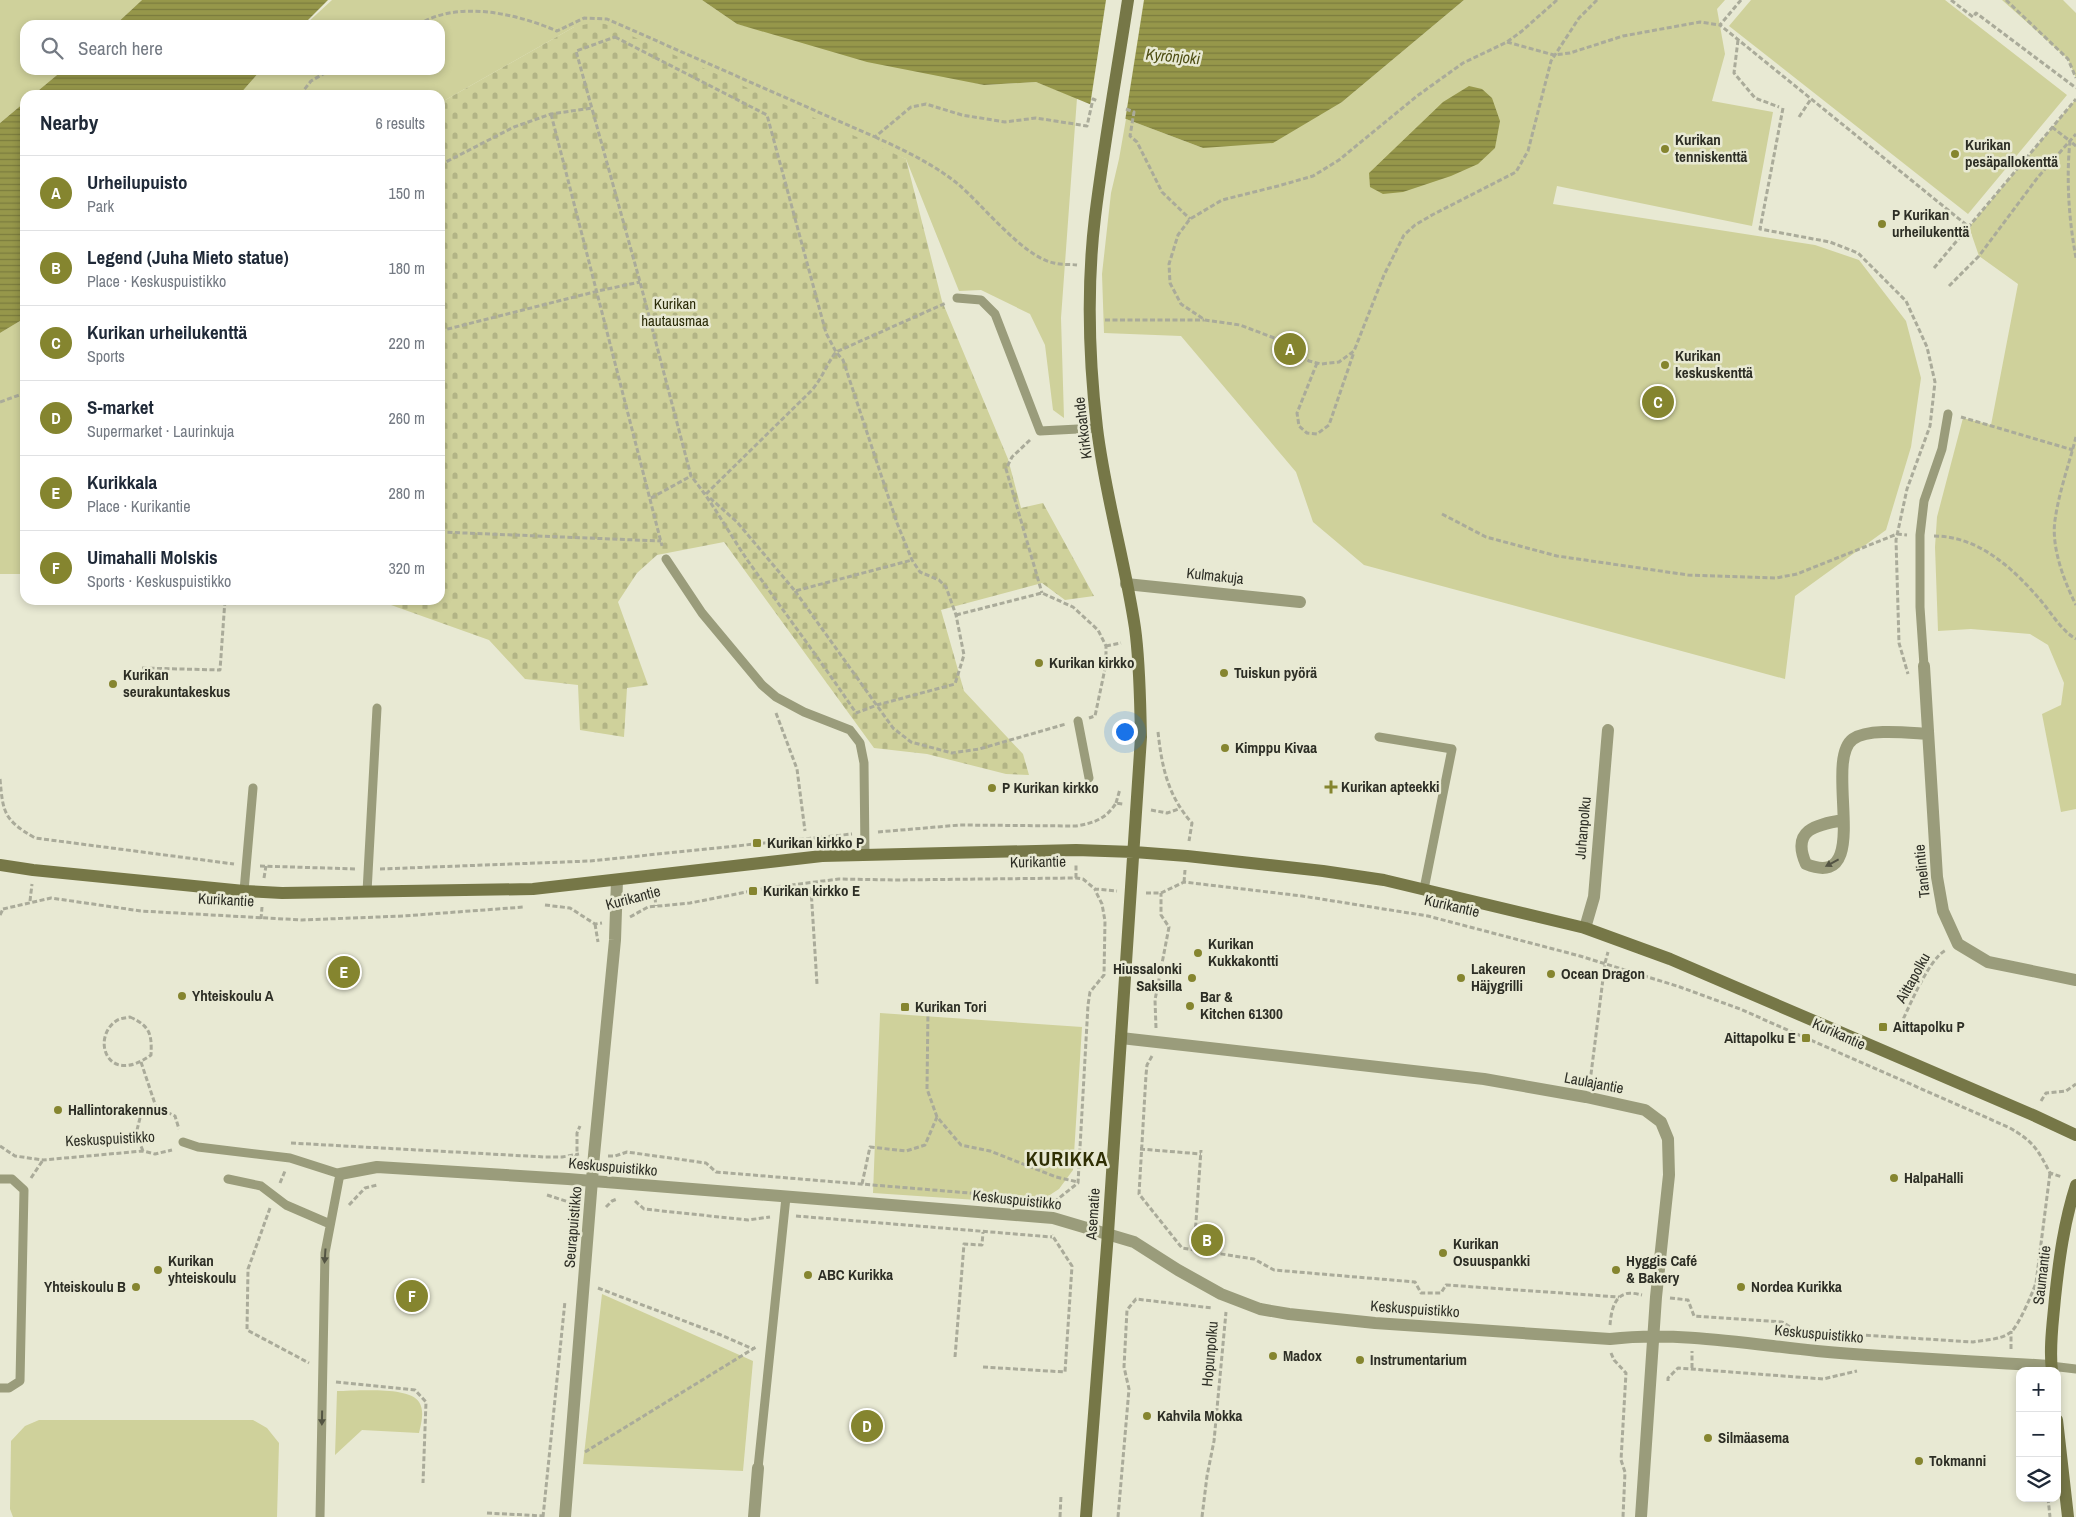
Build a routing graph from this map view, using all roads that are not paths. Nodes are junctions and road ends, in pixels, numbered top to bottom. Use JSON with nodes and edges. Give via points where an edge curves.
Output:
{"nodes":[{"id":1,"x":1128,"y":0,"type":"edge"},
{"id":2,"x":957,"y":298,"type":"road end"},
{"id":3,"x":1948,"y":414,"type":"dead end"},
{"id":4,"x":1097,"y":428,"type":"junction"},
{"id":5,"x":666,"y":559,"type":"dead end"},
{"id":6,"x":1126,"y":584,"type":"junction"},
{"id":7,"x":1300,"y":602,"type":"dead end"},
{"id":8,"x":1924,"y":666,"type":"joint"},
{"id":9,"x":377,"y":708,"type":"dead end"},
{"id":10,"x":1078,"y":720,"type":"road end"},
{"id":11,"x":1608,"y":730,"type":"dead end"},
{"id":12,"x":1928,"y":734,"type":"junction"},
{"id":13,"x":1379,"y":737,"type":"dead end"},
{"id":14,"x":1089,"y":778,"type":"dead end"},
{"id":15,"x":253,"y":788,"type":"dead end"},
{"id":16,"x":1843,"y":820,"type":"dead end"},
{"id":17,"x":1134,"y":852,"type":"junction"},
{"id":18,"x":865,"y":855,"type":"junction"},
{"id":19,"x":0,"y":865,"type":"edge"},
{"id":20,"x":617,"y":880,"type":"junction"},
{"id":21,"x":1424,"y":889,"type":"junction"},
{"id":22,"x":244,"y":892,"type":"junction"},
{"id":23,"x":367,"y":892,"type":"junction"},
{"id":24,"x":1584,"y":928,"type":"junction"},
{"id":25,"x":2076,"y":980,"type":"edge"},
{"id":26,"x":1121,"y":1038,"type":"junction"},
{"id":27,"x":2076,"y":1135,"type":"edge"},
{"id":28,"x":183,"y":1142,"type":"road end"},
{"id":29,"x":340,"y":1174,"type":"junction"},
{"id":30,"x":0,"y":1179,"type":"edge"},
{"id":31,"x":228,"y":1179,"type":"dead end"},
{"id":32,"x":593,"y":1182,"type":"junction"},
{"id":33,"x":2072,"y":1182,"type":"edge"},
{"id":34,"x":786,"y":1197,"type":"junction"},
{"id":35,"x":330,"y":1224,"type":"junction"},
{"id":36,"x":1108,"y":1233,"type":"junction"},
{"id":37,"x":1654,"y":1336,"type":"junction"},
{"id":38,"x":2026,"y":1367,"type":"edge"},
{"id":39,"x":2052,"y":1367,"type":"edge"},
{"id":40,"x":2061,"y":1369,"type":"edge"},
{"id":41,"x":2076,"y":1369,"type":"edge"},
{"id":42,"x":0,"y":1388,"type":"edge"},
{"id":43,"x":2061,"y":1455,"type":"edge"},
{"id":44,"x":758,"y":1468,"type":"joint"},
{"id":45,"x":320,"y":1517,"type":"edge"},
{"id":46,"x":565,"y":1517,"type":"edge"},
{"id":47,"x":754,"y":1517,"type":"edge"},
{"id":48,"x":1086,"y":1517,"type":"edge"},
{"id":49,"x":1640,"y":1517,"type":"edge"},
{"id":50,"x":2068,"y":1517,"type":"edge"}],
"edges":[{"from":1,"to":4,"type":"main road","name":"Kirkkoahde","via":[[1095,218],[1091,320]]},
{"from":2,"to":4,"type":"lane","via":[[981,300],[995,314],[1040,431]]},
{"from":3,"to":8,"type":"lane","via":[[1942,449],[1924,501],[1920,535]]},
{"from":4,"to":6,"type":"main road","name":"Kirkkoahde"},
{"from":5,"to":18,"type":"lane","via":[[702,613],[762,685],[776,697],[804,712],[850,730],[860,743],[864,763]]},
{"from":6,"to":7,"type":"street","name":"Kulmakuja"},
{"from":6,"to":17,"type":"main road","name":"Kirkkoahde","via":[[1140,674],[1141,737]]},
{"from":8,"to":12,"type":"street","name":"Tanelintie"},
{"from":9,"to":23,"type":"lane"},
{"from":10,"to":14,"type":"lane"},
{"from":11,"to":24,"type":"street","name":"Juhanpolku","via":[[1594,897]]},
{"from":12,"to":16,"type":"street","via":[[1864,734],[1852,739],[1844,749],[1842,760]]},
{"from":12,"to":25,"type":"street","name":"Tanelintie","via":[[1938,877],[1943,912],[1958,944],[1988,962]]},
{"from":13,"to":21,"type":"lane","via":[[1452,749]]},
{"from":15,"to":22,"type":"lane"},
{"from":17,"to":18,"type":"main road","name":"Kurikantie","via":[[1076,850]]},
{"from":17,"to":21,"type":"main road","name":"Kurikantie","via":[[1322,871]]},
{"from":17,"to":26,"type":"main road","name":"Asematie"},
{"from":18,"to":20,"type":"main road","name":"Kurikantie","via":[[822,856]]},
{"from":19,"to":22,"type":"main road","name":"Kurikantie"},
{"from":20,"to":23,"type":"main road","name":"Kurikantie","via":[[533,889]]},
{"from":20,"to":32,"type":"street","name":"Seurapuistikko"},
{"from":21,"to":24,"type":"main road","name":"Kurikantie"},
{"from":22,"to":23,"type":"main road","name":"Kurikantie"},
{"from":24,"to":27,"type":"main road","name":"Kurikantie","via":[[1670,959]]},
{"from":26,"to":36,"type":"main road","name":"Asematie"},
{"from":26,"to":37,"type":"street","name":"Laulajantie","via":[[1433,1073],[1586,1097],[1646,1110],[1661,1122],[1668,1140],[1668,1176]]},
{"from":28,"to":29,"type":"lane","name":"Keskuspuistikko","via":[[198,1147],[290,1158]]},
{"from":29,"to":32,"type":"street","name":"Keskuspuistikko","via":[[377,1167]]},
{"from":29,"to":35,"type":"lane"},
{"from":30,"to":42,"type":"lane","via":[[12,1179],[24,1190],[20,1381],[9,1388]]},
{"from":31,"to":35,"type":"lane","via":[[261,1186],[286,1205]]},
{"from":32,"to":34,"type":"street","name":"Keskuspuistikko"},
{"from":32,"to":46,"type":"street","name":"Seurapuistikko"},
{"from":33,"to":39,"type":"main road","name":"Saumantie","via":[[2052,1327]]},
{"from":34,"to":36,"type":"street","name":"Keskuspuistikko","via":[[1053,1218]]},
{"from":34,"to":44,"type":"lane"},
{"from":35,"to":45,"type":"lane","one_way":true,"via":[[325,1253]]},
{"from":36,"to":37,"type":"street","name":"Keskuspuistikko","via":[[1134,1242],[1221,1294],[1260,1309],[1375,1323],[1610,1339]]},
{"from":36,"to":48,"type":"main road","name":"Asematie"},
{"from":37,"to":38,"type":"street","name":"Keskuspuistikko"},
{"from":37,"to":49,"type":"street","name":"Laulajantie"},
{"from":40,"to":41,"type":"lane"},
{"from":43,"to":50,"type":"main road"},
{"from":44,"to":47,"type":"street"}]}
